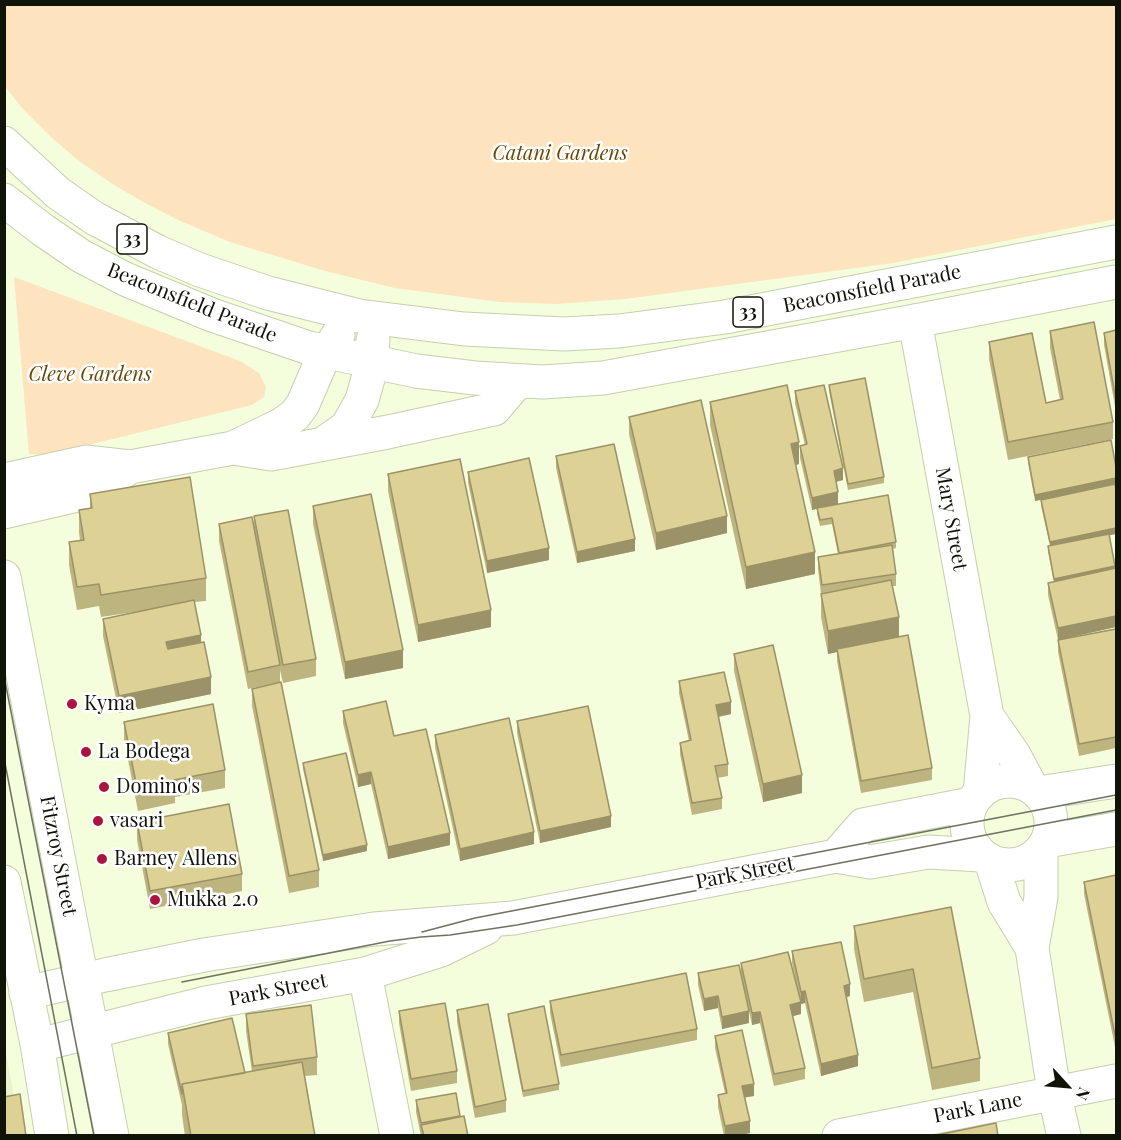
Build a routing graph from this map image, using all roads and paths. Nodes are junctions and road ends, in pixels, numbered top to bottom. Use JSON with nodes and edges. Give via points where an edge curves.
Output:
{"nodes":[{"id":1,"x":4,"y":143,"type":"edge"},
{"id":2,"x":4,"y":200,"type":"edge"},
{"id":3,"x":1116,"y":242,"type":"edge"},
{"id":4,"x":1116,"y":282,"type":"edge"},
{"id":5,"x":364,"y":317,"type":"junction"},
{"id":6,"x":915,"y":321,"type":"junction"},
{"id":7,"x":327,"y":352,"type":"junction"},
{"id":8,"x":371,"y":362,"type":"junction"},
{"id":9,"x":518,"y":381,"type":"junction"},
{"id":10,"x":323,"y":444,"type":"junction"},
{"id":11,"x":233,"y":448,"type":"junction"},
{"id":12,"x":129,"y":467,"type":"junction"},
{"id":13,"x":4,"y":480,"type":"edge"},
{"id":14,"x":4,"y":512,"type":"edge"},
{"id":15,"x":4,"y":577,"type":"edge"},
{"id":16,"x":987,"y":716,"type":"junction"},
{"id":17,"x":1116,"y":781,"type":"edge"},
{"id":18,"x":1035,"y":790,"type":"junction"},
{"id":19,"x":976,"y":798,"type":"junction"},
{"id":20,"x":1116,"y":829,"type":"edge"},
{"id":21,"x":1044,"y":845,"type":"junction"},
{"id":22,"x":836,"y":856,"type":"junction"},
{"id":23,"x":986,"y":858,"type":"junction"},
{"id":24,"x":4,"y":882,"type":"edge"},
{"id":25,"x":513,"y":918,"type":"junction"},
{"id":26,"x":1032,"y":948,"type":"junction"},
{"id":27,"x":365,"y":974,"type":"junction"},
{"id":28,"x":82,"y":981,"type":"junction"},
{"id":29,"x":26,"y":993,"type":"junction"},
{"id":30,"x":91,"y":1032,"type":"junction"},
{"id":31,"x":37,"y":1044,"type":"junction"},
{"id":32,"x":1116,"y":1081,"type":"edge"},
{"id":33,"x":1054,"y":1092,"type":"junction"},
{"id":34,"x":52,"y":1136,"type":"edge"},
{"id":35,"x":112,"y":1136,"type":"edge"},
{"id":36,"x":397,"y":1136,"type":"edge"},
{"id":37,"x":839,"y":1136,"type":"edge"},
{"id":38,"x":1064,"y":1136,"type":"edge"}],
"edges":[{"from":1,"to":5,"type":"main road","name":"Beaconsfield Parade","number":"33","via":[[58,193],[94,218],[158,252],[234,283]]},
{"from":2,"to":7,"type":"main road","name":"Beaconsfield Parade","number":"33","via":[[111,273],[212,315]]},
{"from":3,"to":5,"type":"main road","name":"Beaconsfield Parade","number":"33","via":[[725,317],[619,331],[513,333]]},
{"from":4,"to":6,"type":"main road","name":"Beaconsfield Parade","number":"33"},
{"from":5,"to":7,"type":"main road"},
{"from":5,"to":8,"type":"main road"},
{"from":6,"to":9,"type":"main road","name":"Beaconsfield Parade","number":"33","via":[[603,378]]},
{"from":6,"to":16,"type":"main road","name":"Mary Street"},
{"from":7,"to":8,"type":"main road","name":"Beaconsfield Parade","number":"33"},
{"from":7,"to":11,"type":"main road","via":[[295,415]]},
{"from":8,"to":9,"type":"main road","name":"Beaconsfield Parade","number":"33"},
{"from":8,"to":10,"type":"main road","via":[[368,384],[354,416],[343,431]]},
{"from":9,"to":10,"type":"main road","via":[[494,410]]},
{"from":10,"to":11,"type":"main road","via":[[271,454]]},
{"from":11,"to":12,"type":"main road"},
{"from":12,"to":13,"type":"main road","via":[[86,462]]},
{"from":12,"to":14,"type":"main road","via":[[95,491]]},
{"from":15,"to":28,"type":"main road","name":"Fitzroy Street"},
{"from":16,"to":18,"type":"main road","name":"Mary Street"},
{"from":16,"to":19,"type":"main road","name":"Mary Street"},
{"from":17,"to":18,"type":"main road"},
{"from":18,"to":19,"type":"main road","via":[[1005,781],[991,785]]},
{"from":18,"to":21,"type":"main road","via":[[1050,815],[1050,832]]},
{"from":19,"to":22,"type":"main road","via":[[863,825]]},
{"from":19,"to":23,"type":"main road","via":[[967,828],[974,847]]},
{"from":20,"to":21,"type":"main road"},
{"from":21,"to":23,"type":"main road","via":[[1031,859],[1018,864],[1004,865]]},
{"from":21,"to":26,"type":"main road","via":[[1041,897]]},
{"from":22,"to":23,"type":"main road","name":"Park Street","via":[[870,862],[928,852]]},
{"from":22,"to":25,"type":"main road","name":"Park Street"},
{"from":23,"to":26,"type":"main road","via":[[1004,902]]},
{"from":24,"to":29,"type":"main road"},
{"from":25,"to":27,"type":"main road","name":"Park Street","via":[[441,950]]},
{"from":25,"to":28,"type":"main road","name":"Park Street","via":[[311,938]]},
{"from":26,"to":33,"type":"main road"},
{"from":27,"to":30,"type":"main road","name":"Park Street","via":[[206,1003]]},
{"from":27,"to":36,"type":"main road"},
{"from":28,"to":29,"type":"main road","name":"Park Street"},
{"from":28,"to":30,"type":"main road","name":"Fitzroy Street"},
{"from":29,"to":31,"type":"main road"},
{"from":30,"to":31,"type":"main road","name":"Park Street"},
{"from":30,"to":35,"type":"main road","name":"Fitzroy Street"},
{"from":31,"to":34,"type":"main road"},
{"from":32,"to":33,"type":"main road","name":"Park Lane"},
{"from":33,"to":37,"type":"main road","name":"Park Lane"},
{"from":33,"to":38,"type":"main road"}]}
